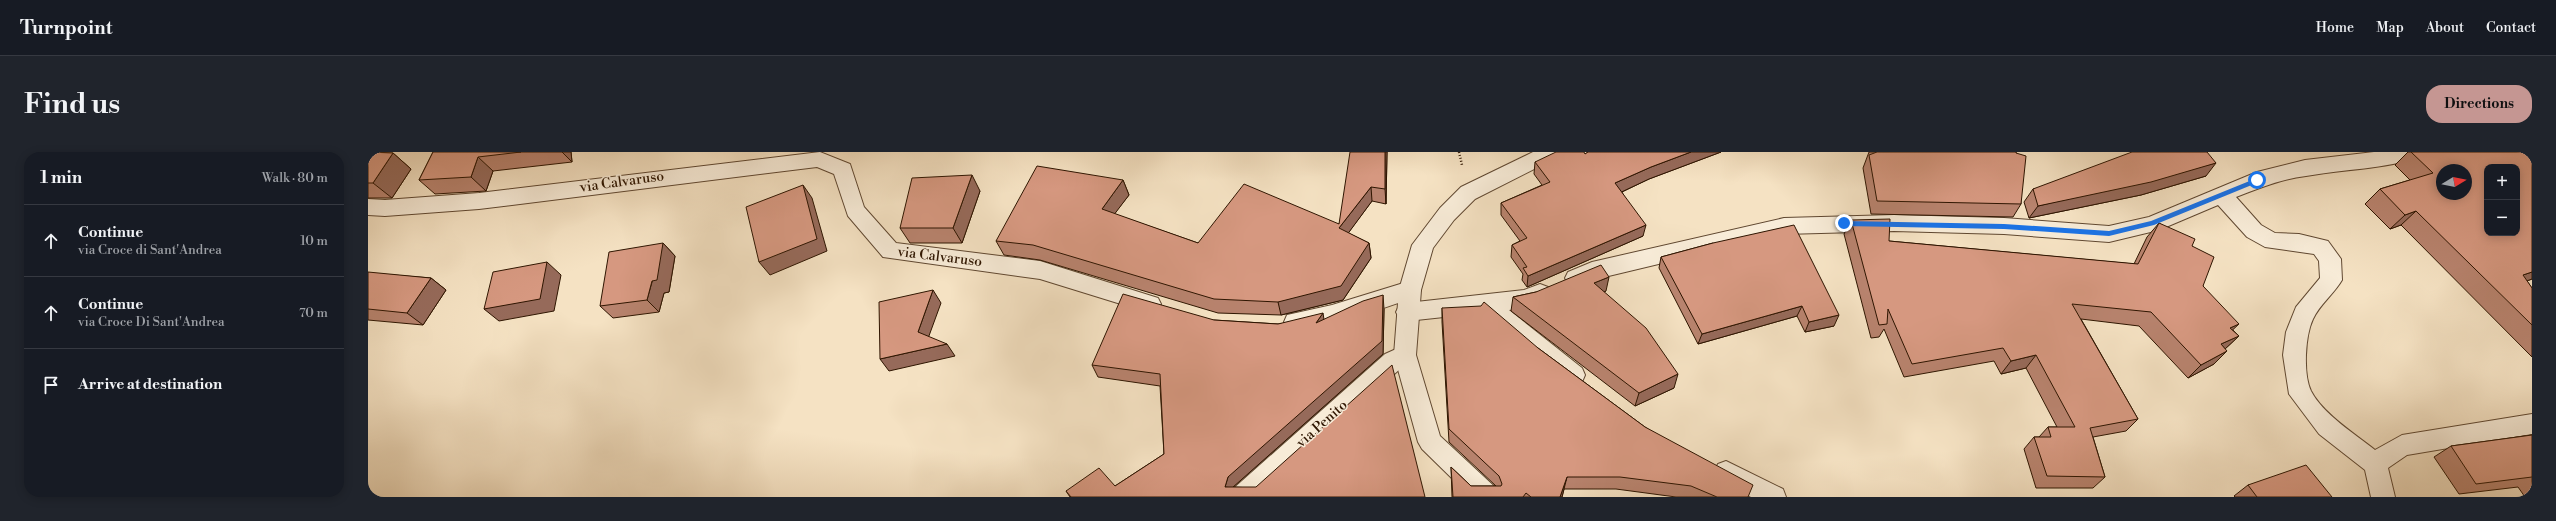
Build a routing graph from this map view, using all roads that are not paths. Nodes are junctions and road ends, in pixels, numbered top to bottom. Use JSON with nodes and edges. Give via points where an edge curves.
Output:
{"nodes":[{"id":1,"x":1551,"y":152,"type":"edge"},
{"id":2,"x":2414,"y":152,"type":"edge"},
{"id":3,"x":2213,"y":197,"type":"junction"},
{"id":4,"x":368,"y":207,"type":"edge"},
{"id":5,"x":1410,"y":290,"type":"junction"},
{"id":6,"x":1485,"y":304,"type":"junction"},
{"id":7,"x":1167,"y":309,"type":"edge"},
{"id":8,"x":1407,"y":312,"type":"junction"},
{"id":9,"x":1273,"y":325,"type":"edge"},
{"id":10,"x":1405,"y":355,"type":"junction"},
{"id":11,"x":1588,"y":386,"type":"edge"},
{"id":12,"x":2532,"y":424,"type":"edge"},
{"id":13,"x":1705,"y":461,"type":"edge"},
{"id":14,"x":2375,"y":464,"type":"junction"},
{"id":15,"x":1242,"y":497,"type":"edge"},
{"id":16,"x":1488,"y":497,"type":"edge"},
{"id":17,"x":1774,"y":497,"type":"edge"},
{"id":18,"x":2383,"y":497,"type":"edge"}],
"edges":[{"from":1,"to":5,"type":"street","via":[[1468,193],[1423,245]]},
{"from":2,"to":3,"type":"street","via":[[2387,158],[2305,168],[2257,180]]},
{"from":3,"to":6,"type":"street","via":[[2152,224],[2109,234],[2004,226],[1894,223],[1784,226],[1592,271],[1526,299]]},
{"from":3,"to":14,"type":"street","via":[[2254,231],[2272,241],[2299,242],[2322,247],[2330,259],[2331,280],[2304,313],[2297,332],[2294,355],[2300,394],[2327,427]]},
{"from":4,"to":7,"type":"street","name":"via Calvaruso","via":[[479,201],[818,159],[843,169],[855,210],[890,251],[1040,270]]},
{"from":5,"to":8,"type":"street"},
{"from":5,"to":9,"type":"street","via":[[1332,314]]},
{"from":6,"to":8,"type":"street"},
{"from":6,"to":11,"type":"street"},
{"from":8,"to":10,"type":"street"},
{"from":10,"to":15,"type":"street","name":"via Penito","via":[[1393,361]]},
{"from":10,"to":16,"type":"street","via":[[1430,442]]},
{"from":12,"to":14,"type":"street","via":[[2402,445]]},
{"from":13,"to":17,"type":"street"},
{"from":14,"to":18,"type":"street"}]}
